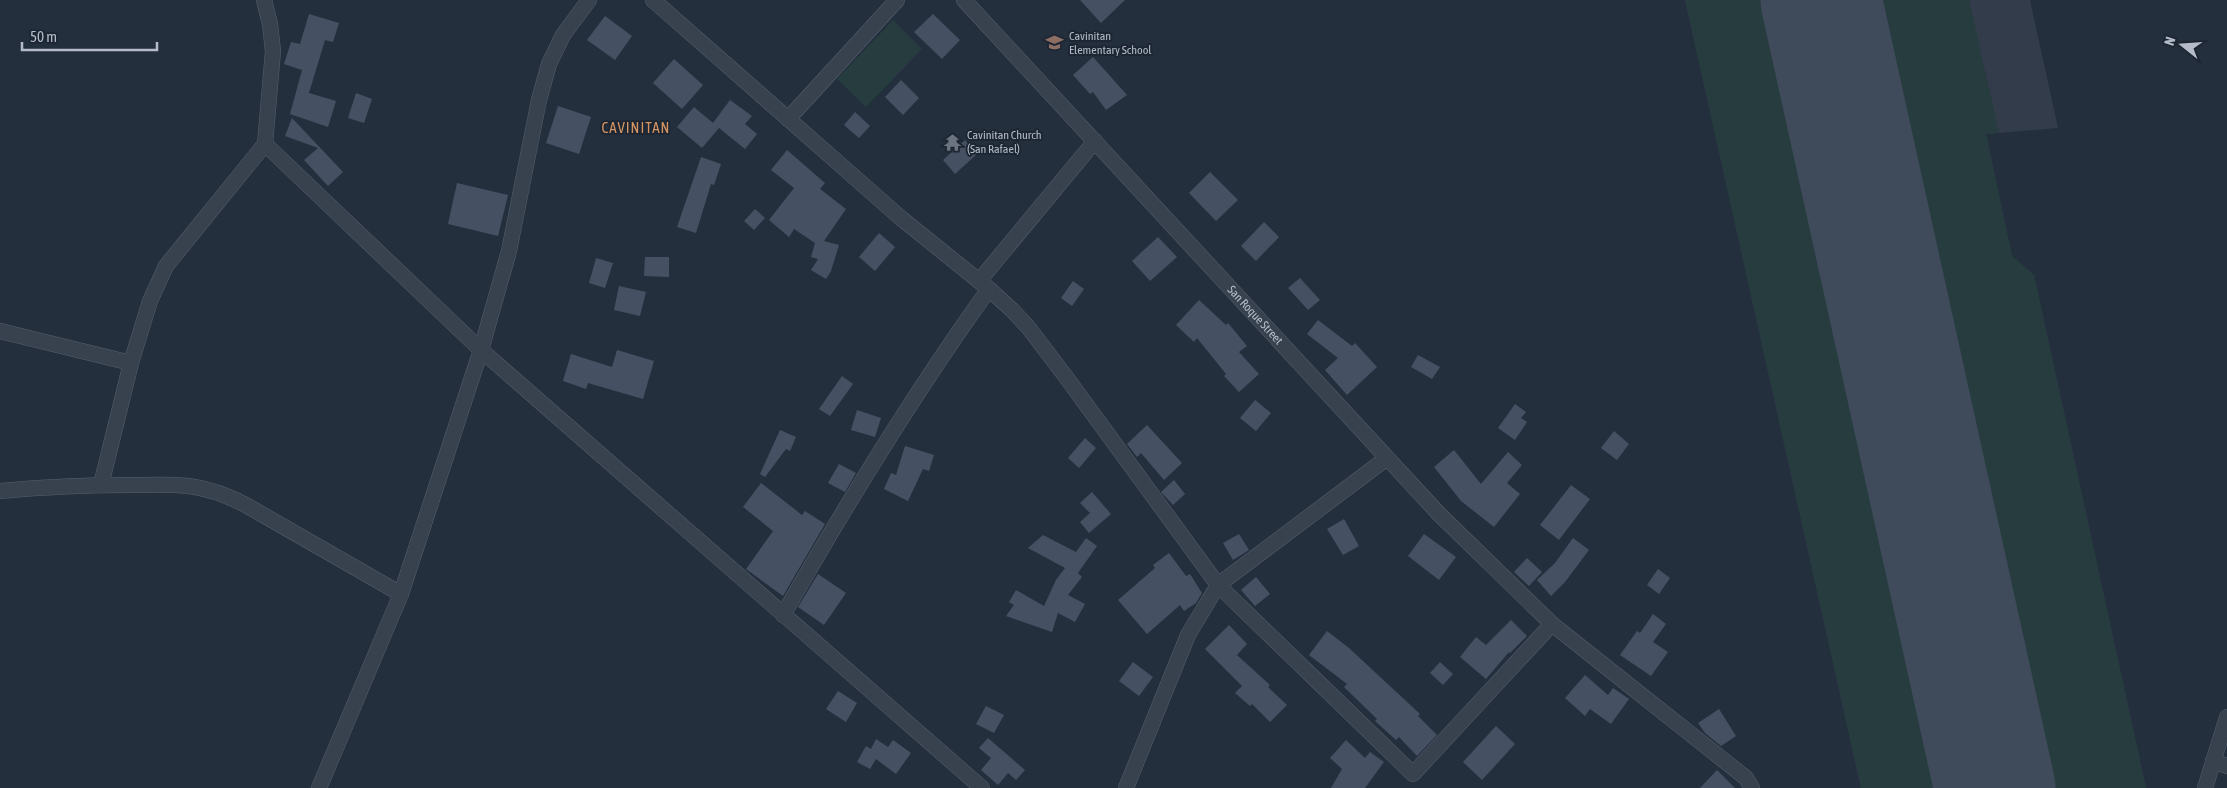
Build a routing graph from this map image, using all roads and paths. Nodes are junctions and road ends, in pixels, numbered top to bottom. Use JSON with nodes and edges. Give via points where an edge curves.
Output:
{"nodes":[{"id":1,"x":264,"y":0,"type":"edge"},
{"id":2,"x":589,"y":0,"type":"edge"},
{"id":3,"x":653,"y":0,"type":"edge"},
{"id":4,"x":897,"y":0,"type":"edge"},
{"id":5,"x":964,"y":0,"type":"edge"},
{"id":6,"x":788,"y":119,"type":"junction"},
{"id":7,"x":1095,"y":141,"type":"junction"},
{"id":8,"x":265,"y":144,"type":"junction"},
{"id":9,"x":984,"y":285,"type":"junction"},
{"id":10,"x":0,"y":332,"type":"edge"},
{"id":11,"x":481,"y":350,"type":"junction"},
{"id":12,"x":131,"y":363,"type":"junction"},
{"id":13,"x":1387,"y":458,"type":"junction"},
{"id":14,"x":101,"y":485,"type":"junction"},
{"id":15,"x":0,"y":491,"type":"edge"},
{"id":16,"x":1218,"y":585,"type":"junction"},
{"id":17,"x":401,"y":594,"type":"junction"},
{"id":18,"x":783,"y":614,"type":"junction"},
{"id":19,"x":1552,"y":624,"type":"junction"},
{"id":20,"x":2227,"y":718,"type":"edge"},
{"id":21,"x":2212,"y":761,"type":"junction"},
{"id":22,"x":2227,"y":766,"type":"edge"},
{"id":23,"x":319,"y":788,"type":"edge"},
{"id":24,"x":982,"y":788,"type":"edge"},
{"id":25,"x":1126,"y":788,"type":"edge"},
{"id":26,"x":1752,"y":788,"type":"edge"},
{"id":27,"x":2205,"y":788,"type":"edge"}],
"edges":[{"from":1,"to":8,"type":"street","via":[[272,51]]},
{"from":2,"to":11,"type":"street","via":[[563,35],[549,64],[509,251]]},
{"from":3,"to":6,"type":"street"},
{"from":4,"to":6,"type":"street"},
{"from":5,"to":7,"type":"street","name":"San Roque Street"},
{"from":6,"to":9,"type":"street","via":[[902,219]]},
{"from":7,"to":9,"type":"street"},
{"from":7,"to":13,"type":"street","name":"San Roque Street"},
{"from":8,"to":11,"type":"street"},
{"from":8,"to":12,"type":"street","via":[[166,266],[150,301]]},
{"from":9,"to":16,"type":"street","via":[[1028,327]]},
{"from":9,"to":18,"type":"street","via":[[840,514]]},
{"from":10,"to":12,"type":"street"},
{"from":11,"to":17,"type":"street"},
{"from":11,"to":18,"type":"street"},
{"from":12,"to":14,"type":"street"},
{"from":13,"to":16,"type":"street"},
{"from":13,"to":19,"type":"street","name":"San Roque Street","via":[[1439,514]]},
{"from":14,"to":15,"type":"street"},
{"from":14,"to":17,"type":"street","via":[[190,486],[234,498]]},
{"from":16,"to":19,"type":"street","via":[[1413,774]]},
{"from":16,"to":25,"type":"street","via":[[1188,635]]},
{"from":17,"to":23,"type":"street"},
{"from":18,"to":24,"type":"street"},
{"from":19,"to":26,"type":"street","name":"San Roque Street","via":[[1746,778]]},
{"from":20,"to":21,"type":"street"},
{"from":21,"to":22,"type":"street"},
{"from":21,"to":27,"type":"street"}]}
